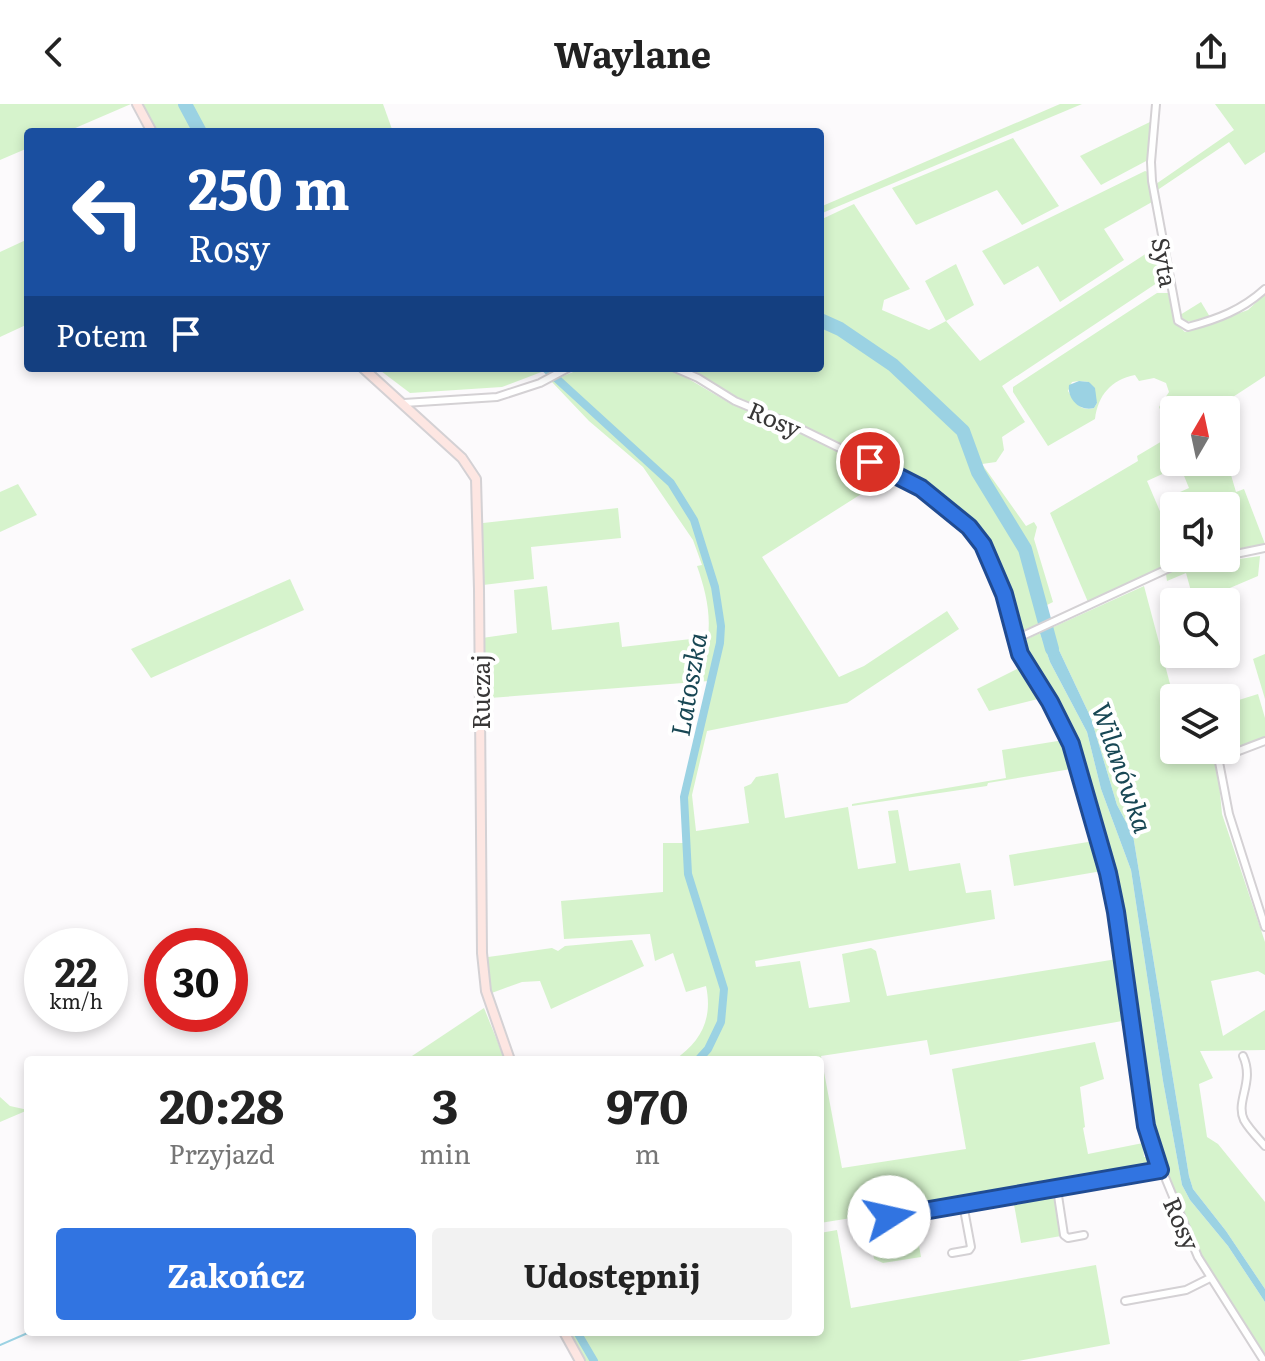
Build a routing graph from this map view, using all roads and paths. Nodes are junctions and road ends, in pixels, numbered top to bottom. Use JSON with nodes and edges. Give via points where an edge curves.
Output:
{"nodes":[{"id":1,"x":137,"y":104,"type":"edge"},
{"id":2,"x":1156,"y":104,"type":"edge"},
{"id":3,"x":150,"y":128,"type":"edge"},
{"id":4,"x":1265,"y":289,"type":"edge"},
{"id":5,"x":368,"y":372,"type":"edge"},
{"id":6,"x":559,"y":372,"type":"edge"},
{"id":7,"x":684,"y":372,"type":"edge"},
{"id":8,"x":404,"y":403,"type":"junction"},
{"id":9,"x":1265,"y":548,"type":"edge"},
{"id":10,"x":1240,"y":553,"type":"edge"},
{"id":11,"x":1161,"y":572,"type":"edge"},
{"id":12,"x":1016,"y":639,"type":"junction"},
{"id":13,"x":1265,"y":741,"type":"edge"},
{"id":14,"x":1265,"y":927,"type":"edge"},
{"id":15,"x":509,"y":1056,"type":"edge"},
{"id":16,"x":1243,"y":1056,"type":"dead end"},
{"id":17,"x":1265,"y":1146,"type":"edge"},
{"id":18,"x":1160,"y":1170,"type":"junction"},
{"id":19,"x":1057,"y":1189,"type":"junction"},
{"id":20,"x":963,"y":1204,"type":"junction"},
{"id":21,"x":864,"y":1221,"type":"dead end"},
{"id":22,"x":1084,"y":1235,"type":"dead end"},
{"id":23,"x":952,"y":1253,"type":"dead end"},
{"id":24,"x":1210,"y":1278,"type":"junction"},
{"id":25,"x":1125,"y":1301,"type":"dead end"},
{"id":26,"x":566,"y":1336,"type":"edge"},
{"id":27,"x":580,"y":1361,"type":"edge"},
{"id":28,"x":1264,"y":1361,"type":"edge"}],
"edges":[{"from":1,"to":3,"type":"street"},
{"from":2,"to":4,"type":"street","name":"Syta","via":[[1152,181],[1178,321],[1188,327],[1225,315]]},
{"from":5,"to":8,"type":"street","name":"Ruczaj"},
{"from":6,"to":8,"type":"street","via":[[497,397]]},
{"from":7,"to":12,"type":"street","name":"Rosy","via":[[896,475],[949,509],[983,545]]},
{"from":8,"to":15,"type":"street","name":"Ruczaj","via":[[462,458],[476,479],[482,964]]},
{"from":9,"to":10,"type":"street"},
{"from":11,"to":12,"type":"street"},
{"from":12,"to":18,"type":"street","name":"Rosy","via":[[1071,744],[1108,873],[1146,1126]]},
{"from":13,"to":14,"type":"street","via":[[1219,762],[1229,814]]},
{"from":16,"to":17,"type":"street","via":[[1249,1077],[1242,1114]]},
{"from":18,"to":19,"type":"street"},
{"from":18,"to":24,"type":"street","name":"Rosy"},
{"from":19,"to":20,"type":"street"},
{"from":19,"to":22,"type":"street","via":[[1064,1235]]},
{"from":20,"to":21,"type":"street"},
{"from":20,"to":23,"type":"street","via":[[971,1247]]},
{"from":24,"to":25,"type":"street","via":[[1186,1290]]},
{"from":24,"to":28,"type":"street","name":"Rosy"},
{"from":26,"to":27,"type":"street"}]}
